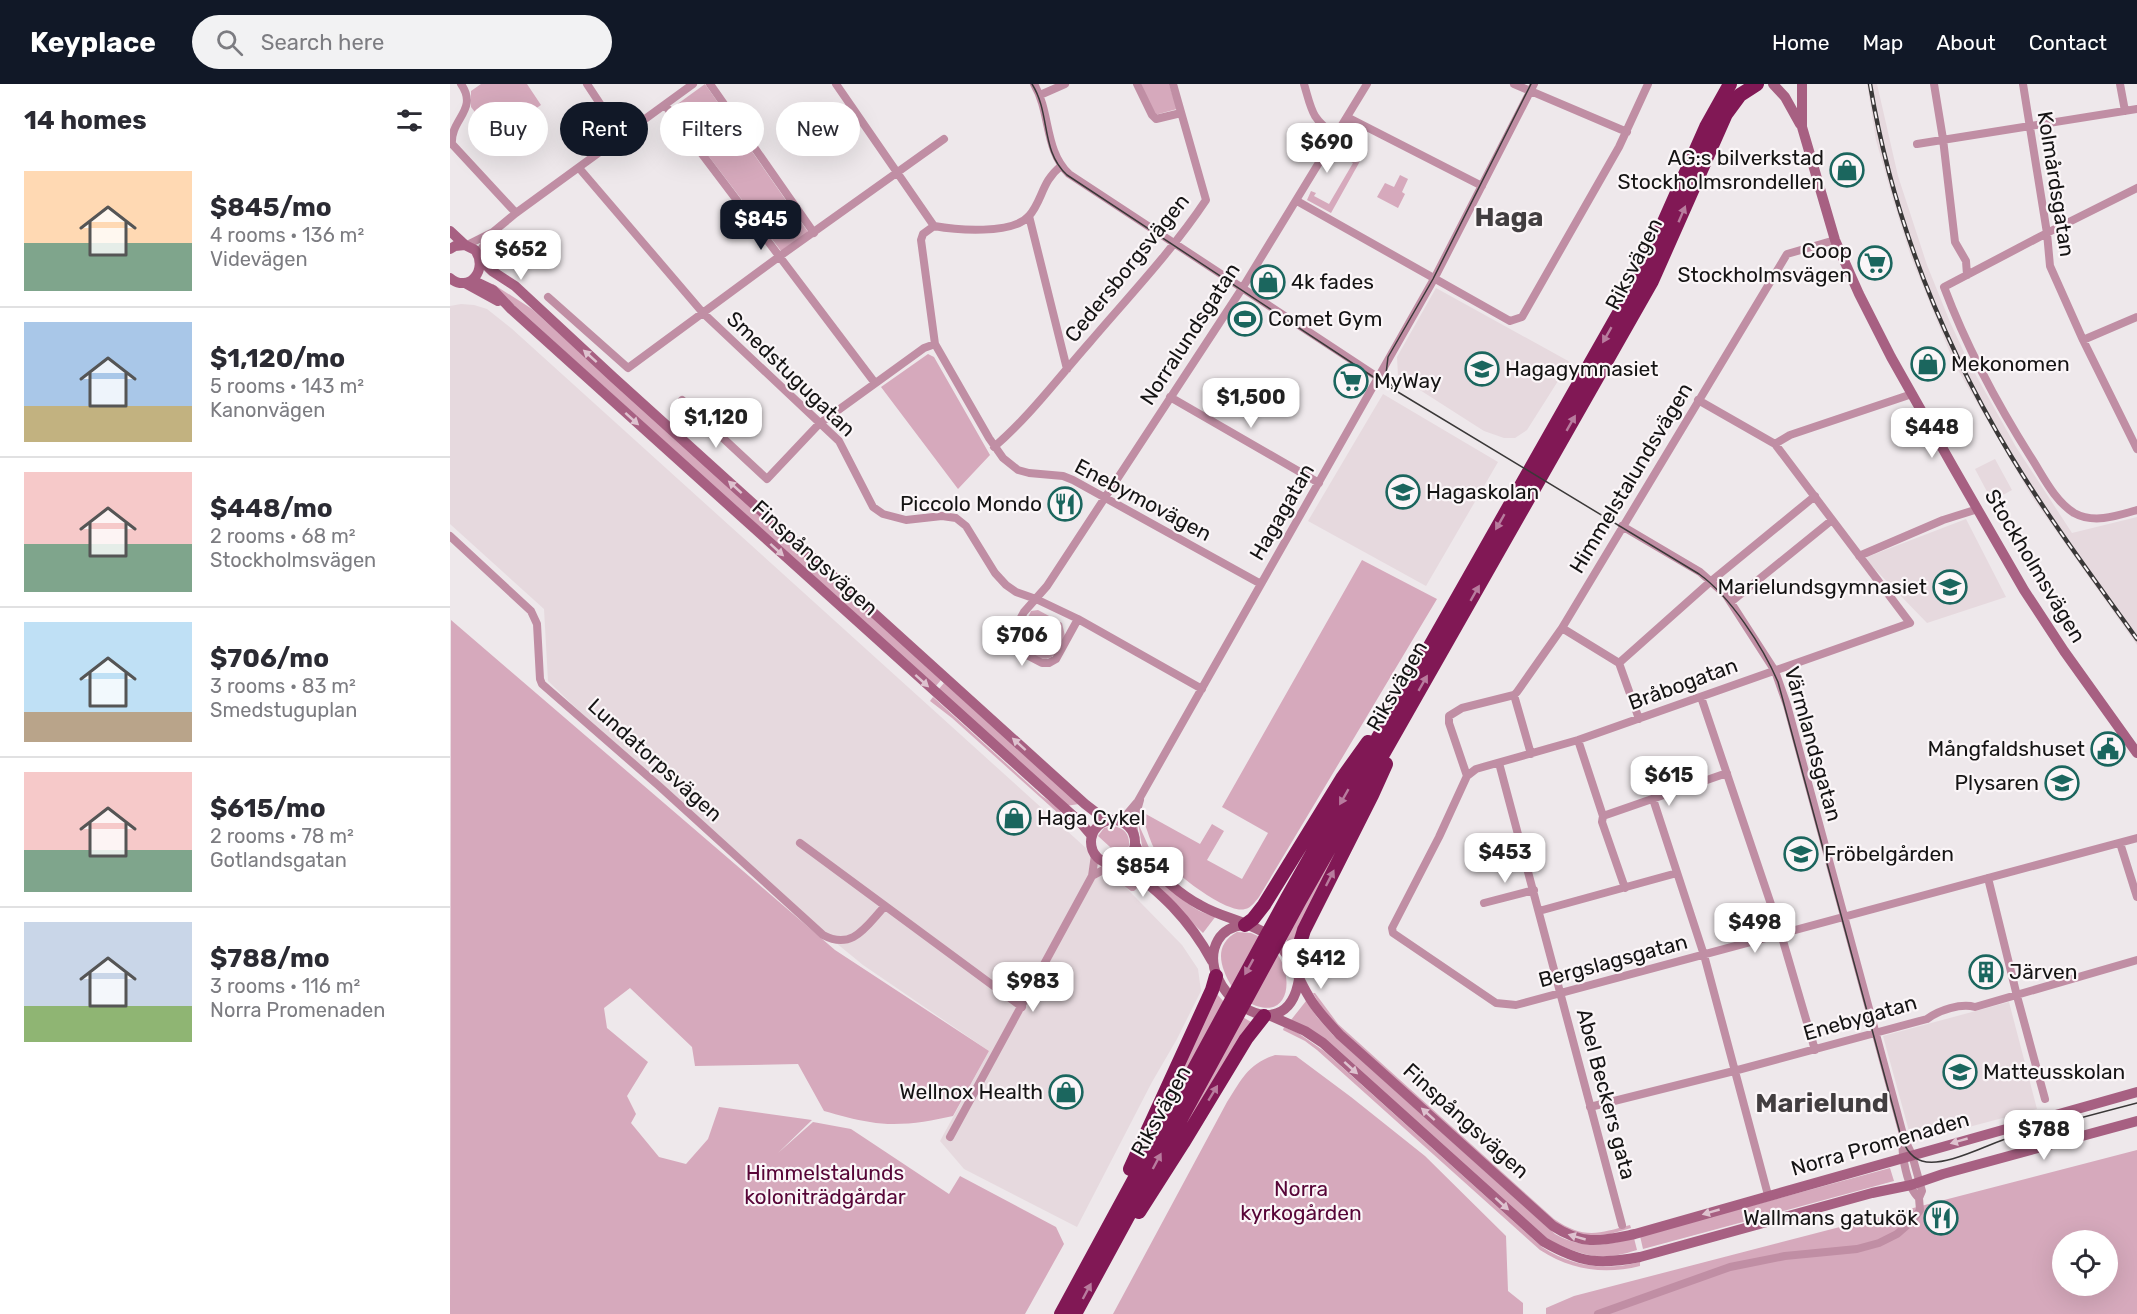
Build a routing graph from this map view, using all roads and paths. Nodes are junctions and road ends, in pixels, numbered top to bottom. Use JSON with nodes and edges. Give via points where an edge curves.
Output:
{"nodes":[{"id":1,"x":461,"y":84,"type":"edge"},
{"id":2,"x":587,"y":84,"type":"edge"},
{"id":3,"x":693,"y":84,"type":"edge"},
{"id":4,"x":710,"y":84,"type":"edge"},
{"id":5,"x":1034,"y":84,"type":"edge"},
{"id":6,"x":1065,"y":84,"type":"edge"},
{"id":7,"x":1137,"y":84,"type":"edge"},
{"id":8,"x":1173,"y":84,"type":"edge"},
{"id":9,"x":1304,"y":84,"type":"edge"},
{"id":10,"x":1366,"y":84,"type":"edge"},
{"id":11,"x":1514,"y":84,"type":"edge"},
{"id":12,"x":1648,"y":84,"type":"edge"},
{"id":13,"x":1730,"y":84,"type":"edge"},
{"id":14,"x":1757,"y":84,"type":"edge"},
{"id":15,"x":1773,"y":84,"type":"edge"},
{"id":16,"x":1802,"y":84,"type":"edge"},
{"id":17,"x":1934,"y":84,"type":"edge"},
{"id":18,"x":2023,"y":84,"type":"edge"},
{"id":19,"x":2120,"y":84,"type":"edge"},
{"id":20,"x":838,"y":85,"type":"edge"},
{"id":21,"x":1532,"y":87,"type":"edge"},
{"id":22,"x":1040,"y":95,"type":"junction"},
{"id":23,"x":599,"y":102,"type":"edge"},
{"id":24,"x":669,"y":102,"type":"edge"},
{"id":25,"x":2137,"y":109,"type":"edge"},
{"id":26,"x":2125,"y":111,"type":"junction"},
{"id":27,"x":1181,"y":113,"type":"junction"},
{"id":28,"x":1347,"y":117,"type":"junction"},
{"id":29,"x":2030,"y":126,"type":"junction"},
{"id":30,"x":1802,"y":127,"type":"junction"},
{"id":31,"x":1627,"y":132,"type":"junction"},
{"id":32,"x":1335,"y":135,"type":"junction"},
{"id":33,"x":944,"y":139,"type":"dead end"},
{"id":34,"x":1943,"y":139,"type":"junction"},
{"id":35,"x":1917,"y":144,"type":"dead end"},
{"id":36,"x":596,"y":156,"type":"edge"},
{"id":37,"x":704,"y":156,"type":"edge"},
{"id":38,"x":1061,"y":166,"type":"junction"},
{"id":39,"x":579,"y":168,"type":"junction"},
{"id":40,"x":897,"y":172,"type":"junction"},
{"id":41,"x":1482,"y":186,"type":"junction"},
{"id":42,"x":2137,"y":188,"type":"edge"},
{"id":43,"x":1297,"y":201,"type":"junction"},
{"id":44,"x":516,"y":213,"type":"junction"},
{"id":45,"x":1029,"y":216,"type":"junction"},
{"id":46,"x":934,"y":226,"type":"junction"},
{"id":47,"x":450,"y":231,"type":"edge"},
{"id":48,"x":493,"y":232,"type":"junction"},
{"id":49,"x":814,"y":232,"type":"junction"},
{"id":50,"x":2047,"y":233,"type":"junction"},
{"id":51,"x":1835,"y":240,"type":"junction"},
{"id":52,"x":1175,"y":244,"type":"junction"},
{"id":53,"x":466,"y":245,"type":"junction"},
{"id":54,"x":450,"y":249,"type":"edge"},
{"id":55,"x":780,"y":256,"type":"junction"},
{"id":56,"x":479,"y":260,"type":"junction"},
{"id":57,"x":1967,"y":275,"type":"junction"},
{"id":58,"x":1434,"y":279,"type":"junction"},
{"id":59,"x":458,"y":283,"type":"edge"},
{"id":60,"x":1242,"y":288,"type":"junction"},
{"id":61,"x":548,"y":297,"type":"dead end"},
{"id":62,"x":702,"y":313,"type":"junction"},
{"id":63,"x":2137,"y":317,"type":"edge"},
{"id":64,"x":2083,"y":340,"type":"junction"},
{"id":65,"x":935,"y":344,"type":"junction"},
{"id":66,"x":1067,"y":369,"type":"junction"},
{"id":67,"x":1379,"y":378,"type":"junction"},
{"id":68,"x":875,"y":383,"type":"junction"},
{"id":69,"x":1912,"y":394,"type":"junction"},
{"id":70,"x":1170,"y":397,"type":"junction"},
{"id":71,"x":682,"y":400,"type":"dead end"},
{"id":72,"x":1698,"y":400,"type":"junction"},
{"id":73,"x":819,"y":424,"type":"junction"},
{"id":74,"x":1775,"y":444,"type":"junction"},
{"id":75,"x":994,"y":447,"type":"junction"},
{"id":76,"x":2137,"y":449,"type":"edge"},
{"id":77,"x":1319,"y":483,"type":"junction"},
{"id":78,"x":1815,"y":496,"type":"junction"},
{"id":79,"x":1104,"y":499,"type":"junction"},
{"id":80,"x":1978,"y":509,"type":"junction"},
{"id":81,"x":2137,"y":510,"type":"edge"},
{"id":82,"x":1832,"y":520,"type":"junction"},
{"id":83,"x":1622,"y":526,"type":"junction"},
{"id":84,"x":450,"y":536,"type":"edge"},
{"id":85,"x":1859,"y":556,"type":"junction"},
{"id":86,"x":1712,"y":581,"type":"junction"},
{"id":87,"x":1261,"y":584,"type":"junction"},
{"id":88,"x":1036,"y":599,"type":"junction"},
{"id":89,"x":1731,"y":602,"type":"junction"},
{"id":90,"x":1077,"y":619,"type":"junction"},
{"id":91,"x":1562,"y":628,"type":"junction"},
{"id":92,"x":1620,"y":663,"type":"junction"},
{"id":93,"x":1776,"y":671,"type":"junction"},
{"id":94,"x":1202,"y":689,"type":"junction"},
{"id":95,"x":1514,"y":695,"type":"junction"},
{"id":96,"x":1701,"y":697,"type":"junction"},
{"id":97,"x":1397,"y":716,"type":"junction"},
{"id":98,"x":1639,"y":719,"type":"junction"},
{"id":99,"x":1578,"y":740,"type":"junction"},
{"id":100,"x":2137,"y":753,"type":"edge"},
{"id":101,"x":1531,"y":754,"type":"junction"},
{"id":102,"x":1499,"y":763,"type":"junction"},
{"id":103,"x":1727,"y":773,"type":"junction"},
{"id":104,"x":1467,"y":776,"type":"junction"},
{"id":105,"x":1141,"y":796,"type":"junction"},
{"id":106,"x":1653,"y":799,"type":"junction"},
{"id":107,"x":1603,"y":816,"type":"junction"},
{"id":108,"x":1111,"y":820,"type":"junction"},
{"id":109,"x":1092,"y":836,"type":"junction"},
{"id":110,"x":2137,"y":838,"type":"edge"},
{"id":111,"x":1135,"y":842,"type":"junction"},
{"id":112,"x":800,"y":843,"type":"dead end"},
{"id":113,"x":2120,"y":843,"type":"junction"},
{"id":114,"x":1095,"y":855,"type":"junction"},
{"id":115,"x":1118,"y":863,"type":"junction"},
{"id":116,"x":1677,"y":873,"type":"junction"},
{"id":117,"x":1092,"y":876,"type":"junction"},
{"id":118,"x":1988,"y":878,"type":"junction"},
{"id":119,"x":1625,"y":888,"type":"junction"},
{"id":120,"x":1534,"y":890,"type":"junction"},
{"id":121,"x":2137,"y":897,"type":"edge"},
{"id":122,"x":1484,"y":903,"type":"dead end"},
{"id":123,"x":885,"y":906,"type":"junction"},
{"id":124,"x":1539,"y":911,"type":"junction"},
{"id":125,"x":1844,"y":917,"type":"junction"},
{"id":126,"x":1250,"y":926,"type":"junction"},
{"id":127,"x":1781,"y":934,"type":"junction"},
{"id":128,"x":1704,"y":955,"type":"junction"},
{"id":129,"x":2137,"y":960,"type":"edge"},
{"id":130,"x":1212,"y":961,"type":"junction"},
{"id":131,"x":1291,"y":962,"type":"junction"},
{"id":132,"x":1299,"y":979,"type":"junction"},
{"id":133,"x":1219,"y":982,"type":"junction"},
{"id":134,"x":1561,"y":993,"type":"junction"},
{"id":135,"x":2016,"y":996,"type":"junction"},
{"id":136,"x":1022,"y":1007,"type":"junction"},
{"id":137,"x":1263,"y":1015,"type":"junction"},
{"id":138,"x":1875,"y":1033,"type":"junction"},
{"id":139,"x":1815,"y":1050,"type":"junction"},
{"id":140,"x":1734,"y":1071,"type":"junction"},
{"id":141,"x":2137,"y":1092,"type":"edge"},
{"id":142,"x":2045,"y":1099,"type":"dead end"},
{"id":143,"x":1590,"y":1107,"type":"junction"},
{"id":144,"x":2137,"y":1121,"type":"edge"},
{"id":145,"x":950,"y":1137,"type":"dead end"},
{"id":146,"x":1908,"y":1157,"type":"junction"},
{"id":147,"x":1915,"y":1181,"type":"junction"},
{"id":148,"x":1768,"y":1196,"type":"junction"},
{"id":149,"x":1622,"y":1225,"type":"dead end"},
{"id":150,"x":1635,"y":1234,"type":"joint"},
{"id":151,"x":1630,"y":1259,"type":"joint"},
{"id":152,"x":1100,"y":1268,"type":"junction"},
{"id":153,"x":1078,"y":1284,"type":"junction"},
{"id":154,"x":1061,"y":1314,"type":"edge"},
{"id":155,"x":1075,"y":1314,"type":"edge"},
{"id":156,"x":1598,"y":1314,"type":"edge"}],
"edges":[{"from":1,"to":44,"type":"street","via":[[467,94],[467,106],[453,129],[452,144]]},
{"from":2,"to":23,"type":"street"},
{"from":3,"to":24,"type":"street"},
{"from":4,"to":49,"type":"street"},
{"from":5,"to":22,"type":"street"},
{"from":6,"to":22,"type":"street"},
{"from":7,"to":27,"type":"street","via":[[1154,118]]},
{"from":8,"to":27,"type":"street","name":"Cedersborgsvägen"},
{"from":9,"to":32,"type":"street","via":[[1313,114]]},
{"from":10,"to":28,"type":"street","name":"Norralundsgatan"},
{"from":11,"to":21,"type":"street"},
{"from":12,"to":31,"type":"street"},
{"from":13,"to":97,"type":"highway","name":"Riksvägen","one_way":true,"via":[[1706,127],[1640,276]]},
{"from":97,"to":14,"type":"highway","name":"Riksvägen","one_way":true,"via":[[1652,281],[1726,114],[1740,95]]},
{"from":15,"to":30,"type":"main road","name":"Stockholmsvägen","via":[[1785,96]]},
{"from":16,"to":30,"type":"main road","name":"Stockholmsvägen"},
{"from":17,"to":34,"type":"street"},
{"from":18,"to":29,"type":"street","name":"Kolmårdsgatan"},
{"from":19,"to":26,"type":"street"},
{"from":20,"to":40,"type":"street"},
{"from":21,"to":31,"type":"street"},
{"from":21,"to":41,"type":"street","name":"Hagagatan"},
{"from":22,"to":38,"type":"street","via":[[1052,148]]},
{"from":25,"to":26,"type":"street"},
{"from":26,"to":29,"type":"street"},
{"from":27,"to":52,"type":"street","name":"Cedersborgsvägen","via":[[1206,200]]},
{"from":28,"to":32,"type":"street","name":"Norralundsgatan"},
{"from":28,"to":41,"type":"street"},
{"from":29,"to":34,"type":"street"},
{"from":29,"to":50,"type":"street","name":"Kolmårdsgatan"},
{"from":30,"to":51,"type":"main road","name":"Stockholmsvägen"},
{"from":31,"to":58,"type":"street","via":[[1522,317],[1510,321]]},
{"from":32,"to":43,"type":"street","name":"Norralundsgatan"},
{"from":33,"to":40,"type":"street"},
{"from":34,"to":35,"type":"street"},
{"from":34,"to":57,"type":"street","via":[[1955,242]]},
{"from":36,"to":39,"type":"street"},
{"from":37,"to":55,"type":"street"},
{"from":38,"to":45,"type":"street","via":[[1047,179]]},
{"from":38,"to":52,"type":"street"},
{"from":39,"to":44,"type":"street"},
{"from":39,"to":62,"type":"street","name":"Smedstugugatan"},
{"from":40,"to":46,"type":"street"},
{"from":40,"to":49,"type":"street"},
{"from":41,"to":58,"type":"street","name":"Hagagatan"},
{"from":42,"to":50,"type":"street"},
{"from":43,"to":58,"type":"street"},
{"from":43,"to":60,"type":"street","name":"Norralundsgatan"},
{"from":44,"to":48,"type":"street"},
{"from":45,"to":46,"type":"street","via":[[985,230]]},
{"from":45,"to":66,"type":"street"},
{"from":46,"to":65,"type":"street","name":"Enebymovägen","via":[[921,240]]},
{"from":47,"to":53,"type":"main road","name":"Finspångsvägen"},
{"from":48,"to":53,"type":"street"},
{"from":48,"to":56,"type":"street"},
{"from":49,"to":55,"type":"street"},
{"from":50,"to":57,"type":"street"},
{"from":50,"to":64,"type":"street","name":"Kolmårdsgatan","via":[[2050,266]]},
{"from":51,"to":69,"type":"main road","name":"Stockholmsvägen"},
{"from":51,"to":72,"type":"street","name":"Himmelstalundsvägen","via":[[1787,254]]},
{"from":52,"to":60,"type":"street"},
{"from":52,"to":66,"type":"street","name":"Cedersborgsvägen"},
{"from":53,"to":54,"type":"main road"},
{"from":53,"to":56,"type":"main road","name":"Finspångsvägen"},
{"from":55,"to":62,"type":"street"},
{"from":55,"to":68,"type":"street"},
{"from":56,"to":59,"type":"main road","name":"Finspångsvägen"},
{"from":108,"to":56,"type":"main road","name":"Finspångsvägen","one_way":true,"via":[[1078,797],[543,313],[489,277]]},
{"from":57,"to":81,"type":"street","via":[[1944,287],[1965,342],[2016,434],[2063,505],[2076,514],[2101,518]]},
{"from":58,"to":67,"type":"street","name":"Hagagatan"},
{"from":59,"to":109,"type":"main road","name":"Finspångsvägen","one_way":true,"via":[[493,291]]},
{"from":60,"to":67,"type":"street"},
{"from":60,"to":70,"type":"street","name":"Norralundsgatan"},
{"from":61,"to":62,"type":"street","via":[[628,368]]},
{"from":62,"to":73,"type":"street","name":"Smedstugugatan"},
{"from":63,"to":64,"type":"street"},
{"from":64,"to":76,"type":"street","name":"Kolmårdsgatan"},
{"from":65,"to":68,"type":"street"},
{"from":65,"to":75,"type":"street","name":"Enebymovägen"},
{"from":66,"to":75,"type":"street","name":"Cedersborgsvägen"},
{"from":67,"to":77,"type":"street","name":"Hagagatan"},
{"from":68,"to":73,"type":"street"},
{"from":69,"to":74,"type":"street","via":[[1790,435]]},
{"from":69,"to":80,"type":"main road","name":"Stockholmsvägen"},
{"from":70,"to":77,"type":"street"},
{"from":70,"to":79,"type":"street","name":"Norralundsgatan"},
{"from":71,"to":73,"type":"street","via":[[767,479]]},
{"from":72,"to":74,"type":"street"},
{"from":72,"to":83,"type":"street","name":"Himmelstalundsvägen"},
{"from":73,"to":88,"type":"street","name":"Smedstugugatan","via":[[839,441],[873,507],[906,520],[956,518],[966,526],[1006,585]]},
{"from":74,"to":78,"type":"street"},
{"from":75,"to":79,"type":"street","name":"Enebymovägen","via":[[1018,470],[1063,476]]},
{"from":77,"to":87,"type":"street","name":"Hagagatan"},
{"from":78,"to":82,"type":"street"},
{"from":78,"to":86,"type":"street"},
{"from":79,"to":87,"type":"street","name":"Enebymovägen"},
{"from":79,"to":88,"type":"street","name":"Norralundsgatan"},
{"from":80,"to":85,"type":"street"},
{"from":80,"to":100,"type":"main road","name":"Stockholmsvägen","via":[[2024,590]]},
{"from":82,"to":85,"type":"street"},
{"from":82,"to":89,"type":"street"},
{"from":83,"to":86,"type":"street","name":"Värmlandsgatan"},
{"from":83,"to":91,"type":"street","name":"Himmelstalundsvägen"},
{"from":84,"to":123,"type":"street","name":"Lundatorpsvägen","via":[[531,611],[537,624],[542,684],[823,935],[839,942],[848,941]]},
{"from":85,"to":93,"type":"street","name":"Bråbogatan","via":[[1910,623]]},
{"from":86,"to":89,"type":"street","name":"Värmlandsgatan"},
{"from":86,"to":92,"type":"street"},
{"from":87,"to":94,"type":"street","name":"Hagagatan"},
{"from":88,"to":90,"type":"street","name":"Smedstugugatan"},
{"from":88,"to":90,"type":"street","via":[[1009,639],[1019,651],[1042,663],[1056,659]]},
{"from":89,"to":93,"type":"street","name":"Värmlandsgatan"},
{"from":90,"to":94,"type":"street","name":"Smedstugugatan"},
{"from":91,"to":92,"type":"street"},
{"from":91,"to":95,"type":"street","name":"Himmelstalundsvägen"},
{"from":92,"to":98,"type":"street"},
{"from":93,"to":96,"type":"street","name":"Bråbogatan"},
{"from":93,"to":125,"type":"street","name":"Värmlandsgatan"},
{"from":94,"to":105,"type":"street","name":"Hagagatan"},
{"from":95,"to":101,"type":"street"},
{"from":95,"to":104,"type":"street","via":[[1454,711],[1449,716]]},
{"from":96,"to":98,"type":"street","name":"Bråbogatan"},
{"from":96,"to":103,"type":"street"},
{"from":97,"to":126,"type":"highway","via":[[1342,777]]},
{"from":131,"to":97,"type":"highway","one_way":true,"via":[[1372,795]]},
{"from":152,"to":97,"type":"highway","name":"Riksvägen","one_way":true},
{"from":97,"to":153,"type":"highway","name":"Riksvägen","one_way":true,"via":[[1287,898]]},
{"from":98,"to":99,"type":"street","name":"Bråbogatan"},
{"from":99,"to":101,"type":"street","name":"Bråbogatan"},
{"from":99,"to":107,"type":"street"},
{"from":101,"to":102,"type":"street","name":"Bråbogatan"},
{"from":102,"to":104,"type":"street","name":"Bråbogatan","via":[[1476,769]]},
{"from":102,"to":120,"type":"street","name":"Abel Beckers gata"},
{"from":103,"to":106,"type":"street"},
{"from":103,"to":127,"type":"street"},
{"from":104,"to":134,"type":"street","name":"Bergslagsgatan","via":[[1392,928],[1393,933],[1496,1003],[1516,1005]]},
{"from":105,"to":108,"type":"street","name":"Hagagatan","via":[[1127,814]]},
{"from":105,"to":111,"type":"street","name":"Hagagatan","via":[[1133,825]]},
{"from":106,"to":107,"type":"street"},
{"from":106,"to":116,"type":"street"},
{"from":107,"to":119,"type":"street"},
{"from":108,"to":109,"type":"main road","via":[[1102,823]]},
{"from":108,"to":111,"type":"main road","via":[[1130,827]]},
{"from":109,"to":114,"type":"main road"},
{"from":110,"to":113,"type":"street","name":"Bergslagsgatan"},
{"from":111,"to":115,"type":"main road","via":[[1133,853]]},
{"from":111,"to":126,"type":"main road","via":[[1140,855],[1188,898]]},
{"from":112,"to":123,"type":"street"},
{"from":113,"to":118,"type":"street","name":"Bergslagsgatan"},
{"from":113,"to":121,"type":"street"},
{"from":114,"to":115,"type":"main road","via":[[1100,861]]},
{"from":114,"to":117,"type":"street"},
{"from":115,"to":117,"type":"street"},
{"from":115,"to":130,"type":"main road","via":[[1147,882],[1180,913]]},
{"from":116,"to":119,"type":"street"},
{"from":116,"to":128,"type":"street"},
{"from":117,"to":136,"type":"street"},
{"from":118,"to":125,"type":"street","name":"Bergslagsgatan"},
{"from":118,"to":135,"type":"street"},
{"from":119,"to":124,"type":"street"},
{"from":120,"to":122,"type":"street"},
{"from":120,"to":124,"type":"street","name":"Abel Beckers gata"},
{"from":123,"to":136,"type":"street"},
{"from":124,"to":134,"type":"street","name":"Abel Beckers gata"},
{"from":125,"to":127,"type":"street","name":"Bergslagsgatan"},
{"from":125,"to":138,"type":"street","name":"Värmlandsgatan"},
{"from":126,"to":130,"type":"main road","via":[[1227,929],[1214,947]]},
{"from":126,"to":131,"type":"main road","via":[[1271,937]]},
{"from":127,"to":128,"type":"street","name":"Bergslagsgatan"},
{"from":127,"to":139,"type":"street"},
{"from":128,"to":134,"type":"street","name":"Bergslagsgatan"},
{"from":128,"to":140,"type":"street"},
{"from":129,"to":135,"type":"street","name":"Enebygatan"},
{"from":130,"to":133,"type":"main road"},
{"from":131,"to":132,"type":"main road"},
{"from":132,"to":137,"type":"main road","via":[[1292,1004],[1283,1011]]},
{"from":150,"to":132,"type":"main road","name":"Finspångsvägen","one_way":true,"via":[[1592,1241],[1570,1237],[1553,1226],[1340,1035]]},
{"from":133,"to":137,"type":"main road","via":[[1237,1003]]},
{"from":133,"to":153,"type":"highway"},
{"from":134,"to":143,"type":"street","name":"Abel Beckers gata"},
{"from":135,"to":138,"type":"street","name":"Enebygatan","via":[[1975,1007],[1967,1005]]},
{"from":135,"to":142,"type":"street"},
{"from":136,"to":145,"type":"street"},
{"from":137,"to":151,"type":"main road","name":"Finspångsvägen","one_way":true,"via":[[1305,1031],[1323,1043],[1544,1242],[1567,1255],[1594,1262]]},
{"from":152,"to":137,"type":"highway","one_way":true},
{"from":138,"to":139,"type":"street","name":"Enebygatan"},
{"from":138,"to":146,"type":"street","name":"Värmlandsgatan"},
{"from":139,"to":140,"type":"street","name":"Enebygatan"},
{"from":140,"to":143,"type":"street","name":"Enebygatan"},
{"from":140,"to":148,"type":"street"},
{"from":141,"to":146,"type":"main road","name":"Norra Promenaden","one_way":true},
{"from":143,"to":149,"type":"street","name":"Abel Beckers gata"},
{"from":144,"to":147,"type":"main road","name":"Norra Promenaden"},
{"from":146,"to":147,"type":"street","name":"Värmlandsgatan"},
{"from":146,"to":148,"type":"main road","name":"Norra Promenaden"},
{"from":147,"to":151,"type":"main road","name":"Norra Promenaden"},
{"from":147,"to":156,"type":"street","name":"Värmlandsgatan","via":[[1914,1193],[1919,1198],[1920,1210],[1897,1234],[1879,1243],[1730,1267]]},
{"from":148,"to":150,"type":"main road","name":"Norra Promenaden","one_way":true},
{"from":155,"to":152,"type":"highway","name":"Riksvägen","one_way":true},
{"from":153,"to":154,"type":"highway","name":"Riksvägen"}]}
